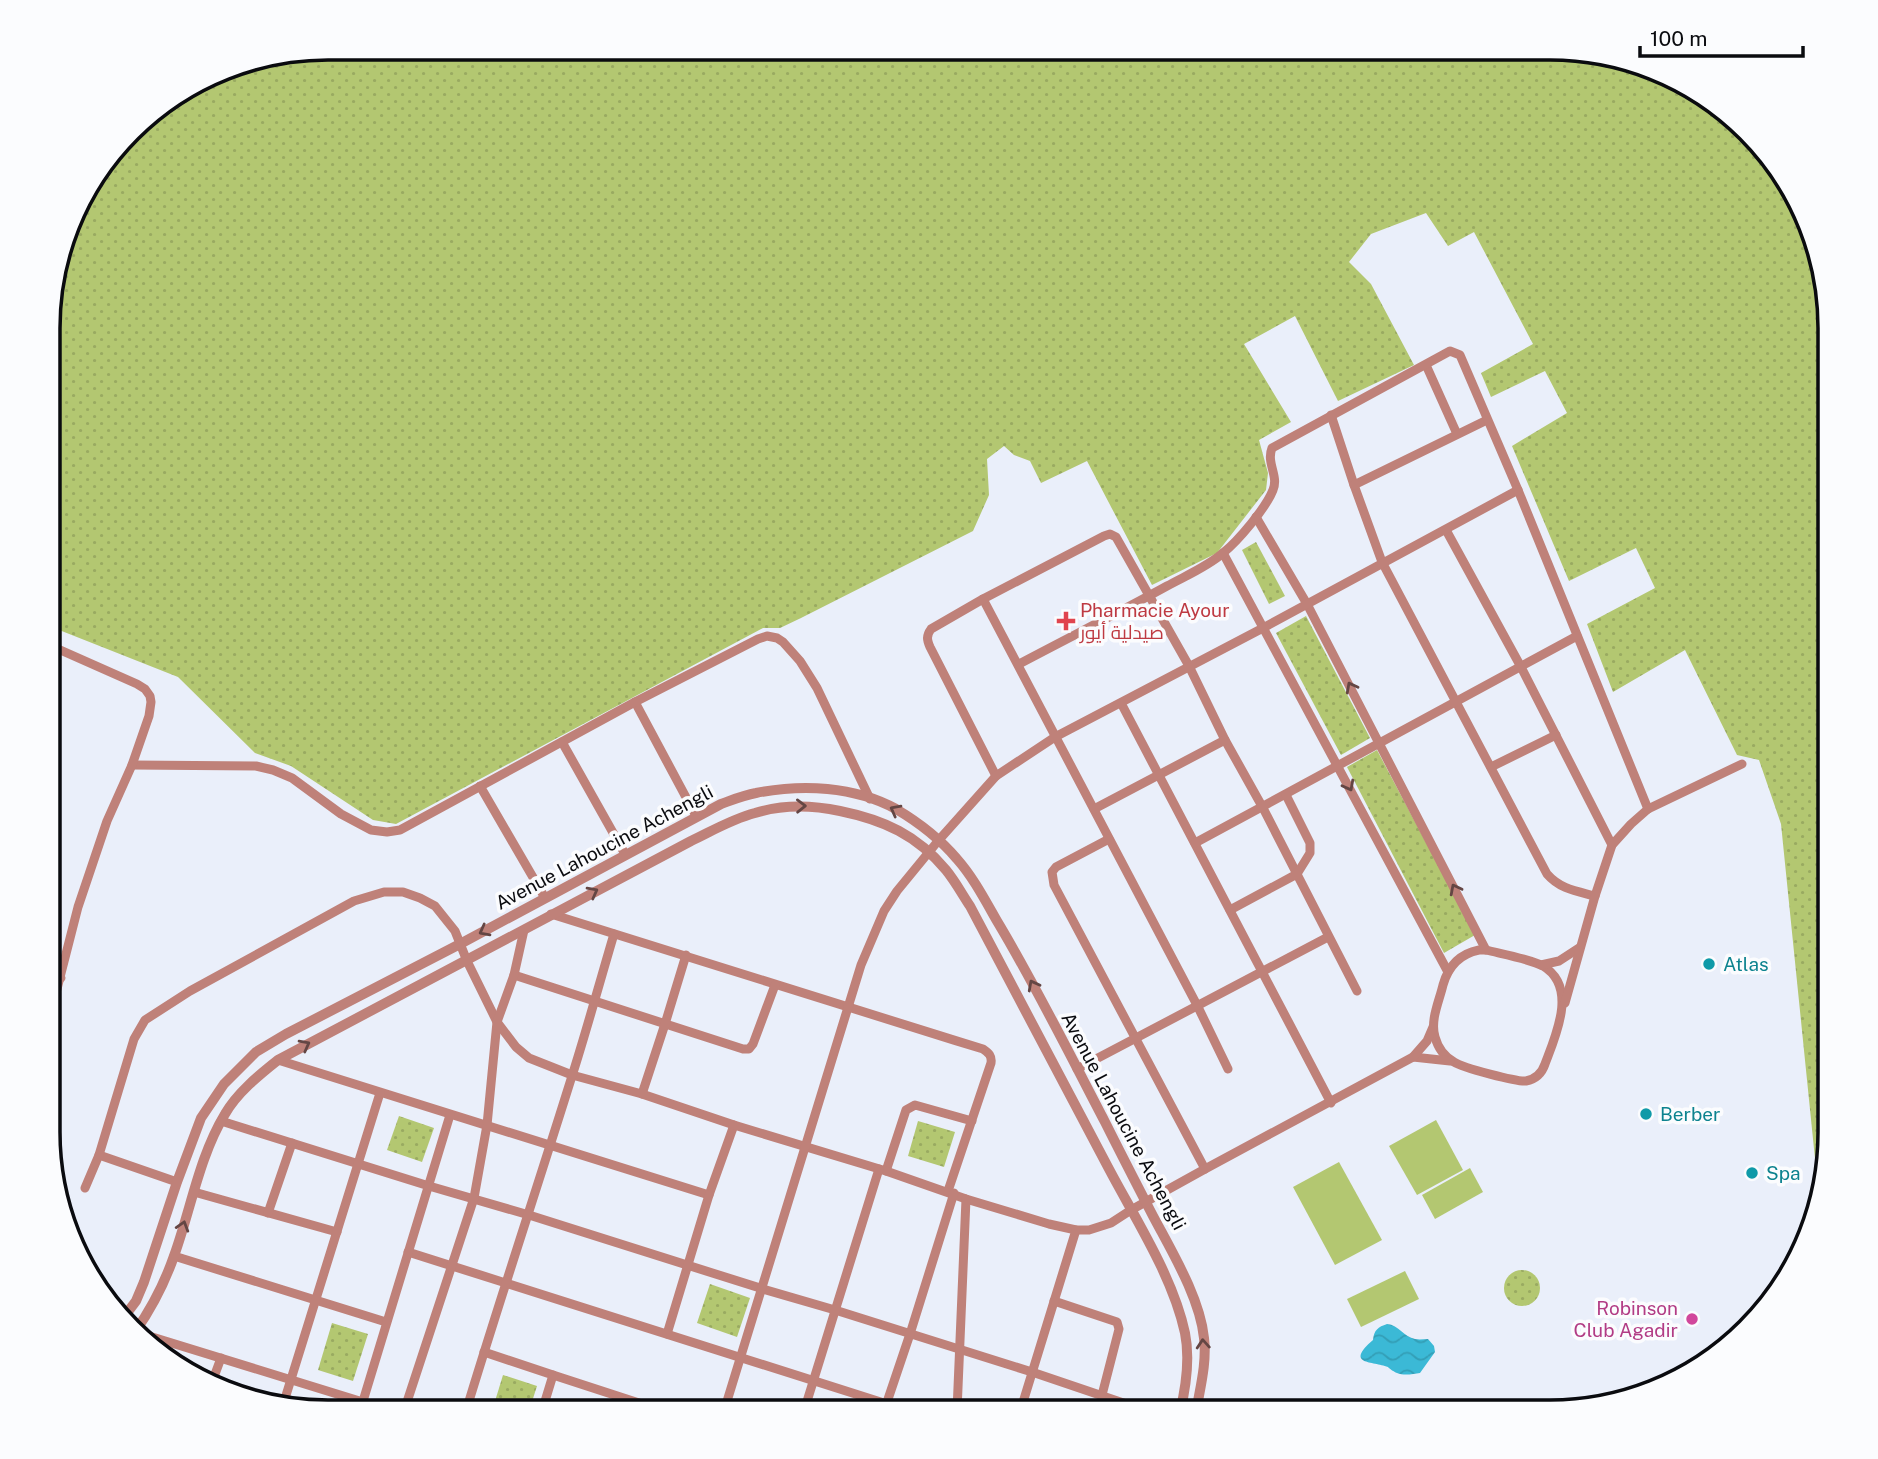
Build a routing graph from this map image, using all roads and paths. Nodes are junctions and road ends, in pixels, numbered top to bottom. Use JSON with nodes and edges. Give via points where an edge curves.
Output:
{"nodes":[{"id":1,"x":1426,"y":365,"type":"junction"},
{"id":2,"x":1331,"y":415,"type":"junction"},
{"id":3,"x":1487,"y":420,"type":"junction"},
{"id":4,"x":1457,"y":435,"type":"junction"},
{"id":5,"x":1354,"y":485,"type":"junction"},
{"id":6,"x":1518,"y":490,"type":"junction"},
{"id":7,"x":1256,"y":517,"type":"junction"},
{"id":8,"x":1446,"y":530,"type":"junction"},
{"id":9,"x":1223,"y":553,"type":"junction"},
{"id":10,"x":1382,"y":562,"type":"junction"},
{"id":11,"x":1149,"y":595,"type":"junction"},
{"id":12,"x":983,"y":598,"type":"junction"},
{"id":13,"x":1307,"y":604,"type":"junction"},
{"id":14,"x":1263,"y":628,"type":"junction"},
{"id":15,"x":1577,"y":636,"type":"junction"},
{"id":16,"x":60,"y":650,"type":"edge"},
{"id":17,"x":1019,"y":664,"type":"junction"},
{"id":18,"x":1189,"y":666,"type":"junction"},
{"id":19,"x":1521,"y":667,"type":"junction"},
{"id":20,"x":635,"y":702,"type":"junction"},
{"id":21,"x":1456,"y":703,"type":"junction"},
{"id":22,"x":1121,"y":704,"type":"junction"},
{"id":23,"x":1556,"y":735,"type":"junction"},
{"id":24,"x":1055,"y":737,"type":"junction"},
{"id":25,"x":1225,"y":740,"type":"junction"},
{"id":26,"x":562,"y":742,"type":"junction"},
{"id":27,"x":1380,"y":744,"type":"junction"},
{"id":28,"x":1741,"y":764,"type":"dead end"},
{"id":29,"x":132,"y":765,"type":"junction"},
{"id":30,"x":1338,"y":766,"type":"junction"},
{"id":31,"x":1491,"y":767,"type":"junction"},
{"id":32,"x":996,"y":775,"type":"junction"},
{"id":33,"x":1158,"y":776,"type":"junction"},
{"id":34,"x":480,"y":786,"type":"junction"},
{"id":35,"x":1286,"y":794,"type":"junction"},
{"id":36,"x":870,"y":799,"type":"junction"},
{"id":37,"x":1263,"y":808,"type":"junction"},
{"id":38,"x":1094,"y":809,"type":"junction"},
{"id":39,"x":1648,"y":809,"type":"junction"},
{"id":40,"x":696,"y":816,"type":"junction"},
{"id":41,"x":1109,"y":839,"type":"junction"},
{"id":42,"x":938,"y":841,"type":"junction"},
{"id":43,"x":1195,"y":844,"type":"junction"},
{"id":44,"x":1612,"y":845,"type":"junction"},
{"id":45,"x":928,"y":853,"type":"junction"},
{"id":46,"x":625,"y":855,"type":"junction"},
{"id":47,"x":1297,"y":874,"type":"junction"},
{"id":48,"x":1595,"y":896,"type":"junction"},
{"id":49,"x":545,"y":898,"type":"junction"},
{"id":50,"x":1230,"y":910,"type":"junction"},
{"id":51,"x":551,"y":914,"type":"junction"},
{"id":52,"x":524,"y":930,"type":"junction"},
{"id":53,"x":614,"y":934,"type":"junction"},
{"id":54,"x":1328,"y":937,"type":"junction"},
{"id":55,"x":460,"y":944,"type":"junction"},
{"id":56,"x":1579,"y":948,"type":"junction"},
{"id":57,"x":1486,"y":950,"type":"junction"},
{"id":58,"x":686,"y":955,"type":"junction"},
{"id":59,"x":467,"y":961,"type":"junction"},
{"id":60,"x":1541,"y":965,"type":"junction"},
{"id":61,"x":1262,"y":971,"type":"junction"},
{"id":62,"x":1448,"y":972,"type":"junction"},
{"id":63,"x":514,"y":975,"type":"junction"},
{"id":64,"x":61,"y":978,"type":"edge"},
{"id":65,"x":775,"y":985,"type":"junction"},
{"id":66,"x":1357,"y":991,"type":"dead end"},
{"id":67,"x":594,"y":1000,"type":"junction"},
{"id":68,"x":848,"y":1007,"type":"junction"},
{"id":69,"x":1198,"y":1007,"type":"junction"},
{"id":70,"x":1562,"y":1012,"type":"junction"},
{"id":71,"x":497,"y":1022,"type":"junction"},
{"id":72,"x":665,"y":1024,"type":"junction"},
{"id":73,"x":1433,"y":1027,"type":"junction"},
{"id":74,"x":1136,"y":1038,"type":"junction"},
{"id":75,"x":1413,"y":1057,"type":"junction"},
{"id":76,"x":278,"y":1060,"type":"junction"},
{"id":77,"x":1452,"y":1061,"type":"junction"},
{"id":78,"x":1077,"y":1069,"type":"junction"},
{"id":79,"x":1228,"y":1069,"type":"dead end"},
{"id":80,"x":572,"y":1075,"type":"junction"},
{"id":81,"x":380,"y":1093,"type":"junction"},
{"id":82,"x":642,"y":1094,"type":"junction"},
{"id":83,"x":1331,"y":1103,"type":"junction"},
{"id":84,"x":450,"y":1115,"type":"junction"},
{"id":85,"x":221,"y":1121,"type":"junction"},
{"id":86,"x":972,"y":1121,"type":"junction"},
{"id":87,"x":487,"y":1125,"type":"junction"},
{"id":88,"x":734,"y":1125,"type":"junction"},
{"id":89,"x":292,"y":1143,"type":"junction"},
{"id":90,"x":550,"y":1144,"type":"junction"},
{"id":91,"x":806,"y":1147,"type":"junction"},
{"id":92,"x":99,"y":1155,"type":"junction"},
{"id":93,"x":358,"y":1164,"type":"junction"},
{"id":94,"x":1205,"y":1169,"type":"junction"},
{"id":95,"x":883,"y":1170,"type":"junction"},
{"id":96,"x":177,"y":1182,"type":"junction"},
{"id":97,"x":429,"y":1186,"type":"junction"},
{"id":98,"x":85,"y":1188,"type":"dead end"},
{"id":99,"x":194,"y":1192,"type":"junction"},
{"id":100,"x":951,"y":1192,"type":"junction"},
{"id":101,"x":709,"y":1195,"type":"junction"},
{"id":102,"x":474,"y":1198,"type":"junction"},
{"id":103,"x":966,"y":1199,"type":"junction"},
{"id":104,"x":1146,"y":1202,"type":"junction"},
{"id":105,"x":1131,"y":1210,"type":"junction"},
{"id":106,"x":268,"y":1213,"type":"junction"},
{"id":107,"x":528,"y":1214,"type":"junction"},
{"id":108,"x":1076,"y":1230,"type":"junction"},
{"id":109,"x":337,"y":1232,"type":"junction"},
{"id":110,"x":408,"y":1252,"type":"junction"},
{"id":111,"x":174,"y":1256,"type":"junction"},
{"id":112,"x":688,"y":1264,"type":"junction"},
{"id":113,"x":452,"y":1265,"type":"junction"},
{"id":114,"x":505,"y":1283,"type":"junction"},
{"id":115,"x":763,"y":1289,"type":"junction"},
{"id":116,"x":316,"y":1300,"type":"junction"},
{"id":117,"x":1054,"y":1301,"type":"junction"},
{"id":118,"x":835,"y":1310,"type":"junction"},
{"id":119,"x":129,"y":1311,"type":"edge"},
{"id":120,"x":386,"y":1322,"type":"junction"},
{"id":121,"x":140,"y":1323,"type":"edge"},
{"id":122,"x":667,"y":1334,"type":"junction"},
{"id":123,"x":910,"y":1334,"type":"junction"},
{"id":124,"x":159,"y":1339,"type":"edge"},
{"id":125,"x":961,"y":1350,"type":"junction"},
{"id":126,"x":484,"y":1352,"type":"junction"},
{"id":127,"x":741,"y":1358,"type":"junction"},
{"id":128,"x":221,"y":1359,"type":"junction"},
{"id":129,"x":1032,"y":1372,"type":"junction"},
{"id":130,"x":215,"y":1375,"type":"edge"},
{"id":131,"x":553,"y":1375,"type":"junction"},
{"id":132,"x":290,"y":1380,"type":"junction"},
{"id":133,"x":813,"y":1381,"type":"junction"},
{"id":134,"x":1102,"y":1395,"type":"junction"},
{"id":135,"x":286,"y":1396,"type":"edge"},
{"id":136,"x":343,"y":1400,"type":"edge"},
{"id":137,"x":363,"y":1400,"type":"edge"},
{"id":138,"x":408,"y":1400,"type":"edge"},
{"id":139,"x":469,"y":1400,"type":"edge"},
{"id":140,"x":545,"y":1400,"type":"edge"},
{"id":141,"x":630,"y":1400,"type":"edge"},
{"id":142,"x":728,"y":1400,"type":"edge"},
{"id":143,"x":807,"y":1400,"type":"edge"},
{"id":144,"x":864,"y":1400,"type":"edge"},
{"id":145,"x":888,"y":1400,"type":"edge"},
{"id":146,"x":958,"y":1400,"type":"edge"},
{"id":147,"x":1024,"y":1400,"type":"edge"},
{"id":148,"x":1116,"y":1400,"type":"edge"},
{"id":149,"x":1183,"y":1400,"type":"edge"},
{"id":150,"x":1198,"y":1400,"type":"edge"}],
"edges":[{"from":1,"to":2,"type":"street"},
{"from":1,"to":3,"type":"street","via":[[1451,351],[1460,355]]},
{"from":1,"to":4,"type":"street"},
{"from":2,"to":5,"type":"street"},
{"from":2,"to":7,"type":"street","via":[[1272,448],[1274,488]]},
{"from":3,"to":4,"type":"street"},
{"from":3,"to":6,"type":"street"},
{"from":4,"to":5,"type":"street"},
{"from":5,"to":10,"type":"street"},
{"from":6,"to":8,"type":"street"},
{"from":6,"to":15,"type":"street"},
{"from":7,"to":9,"type":"street"},
{"from":7,"to":13,"type":"street"},
{"from":8,"to":10,"type":"street"},
{"from":8,"to":19,"type":"street"},
{"from":9,"to":11,"type":"street"},
{"from":9,"to":14,"type":"street"},
{"from":10,"to":13,"type":"street"},
{"from":10,"to":21,"type":"street"},
{"from":11,"to":12,"type":"street","via":[[1120,543],[1110,534]]},
{"from":11,"to":17,"type":"street"},
{"from":11,"to":18,"type":"street"},
{"from":12,"to":17,"type":"street"},
{"from":12,"to":32,"type":"street","via":[[931,629],[927,639]]},
{"from":13,"to":14,"type":"street"},
{"from":27,"to":13,"type":"street","one_way":true},
{"from":14,"to":18,"type":"street"},
{"from":14,"to":30,"type":"street"},
{"from":15,"to":19,"type":"street"},
{"from":15,"to":39,"type":"street"},
{"from":16,"to":29,"type":"street","via":[[137,684],[150,696],[149,716]]},
{"from":17,"to":24,"type":"street"},
{"from":18,"to":22,"type":"street"},
{"from":18,"to":25,"type":"street"},
{"from":19,"to":21,"type":"street"},
{"from":19,"to":23,"type":"street"},
{"from":20,"to":26,"type":"street"},
{"from":20,"to":36,"type":"street","via":[[758,639],[777,638],[795,654],[817,688]]},
{"from":20,"to":40,"type":"street"},
{"from":21,"to":27,"type":"street"},
{"from":21,"to":31,"type":"street"},
{"from":22,"to":24,"type":"street"},
{"from":22,"to":33,"type":"street"},
{"from":23,"to":31,"type":"street"},
{"from":23,"to":44,"type":"street"},
{"from":24,"to":32,"type":"street"},
{"from":24,"to":38,"type":"street"},
{"from":25,"to":33,"type":"street"},
{"from":25,"to":37,"type":"street"},
{"from":26,"to":34,"type":"street"},
{"from":26,"to":46,"type":"street"},
{"from":27,"to":30,"type":"street"},
{"from":57,"to":27,"type":"street","one_way":true},
{"from":28,"to":39,"type":"street"},
{"from":29,"to":34,"type":"street","via":[[273,770],[371,830],[387,832],[400,830]]},
{"from":29,"to":64,"type":"street","via":[[82,895]]},
{"from":30,"to":35,"type":"street"},
{"from":30,"to":62,"type":"street","one_way":true},
{"from":31,"to":48,"type":"street","via":[[1547,874],[1565,888]]},
{"from":32,"to":42,"type":"street"},
{"from":33,"to":38,"type":"street"},
{"from":33,"to":43,"type":"street"},
{"from":34,"to":49,"type":"street"},
{"from":35,"to":37,"type":"street"},
{"from":35,"to":47,"type":"street","via":[[1310,843],[1310,853]]},
{"from":36,"to":40,"type":"street","name":"Avenue Lahoucine Achengli","via":[[792,787],[753,793]]},
{"from":42,"to":36,"type":"street","name":"Avenue Lahoucine Achengli","one_way":true,"via":[[894,808]]},
{"from":37,"to":43,"type":"street"},
{"from":37,"to":47,"type":"street"},
{"from":38,"to":41,"type":"street"},
{"from":39,"to":44,"type":"street"},
{"from":40,"to":46,"type":"street","name":"Avenue Lahoucine Achengli"},
{"from":41,"to":69,"type":"street"},
{"from":41,"to":74,"type":"street","via":[[1056,867],[1052,878]]},
{"from":42,"to":45,"type":"street"},
{"from":78,"to":42,"type":"street","name":"Avenue Lahoucine Achengli","one_way":true,"via":[[971,877]]},
{"from":43,"to":50,"type":"street"},
{"from":44,"to":48,"type":"street"},
{"from":51,"to":45,"type":"street","name":"Avenue Lahoucine Achengli","one_way":true,"via":[[735,819],[775,808],[815,806],[869,817],[901,832]]},
{"from":45,"to":68,"type":"street","via":[[884,911]]},
{"from":45,"to":105,"type":"street","name":"Avenue Lahoucine Achengli","via":[[946,870],[970,906]]},
{"from":46,"to":49,"type":"street","name":"Avenue Lahoucine Achengli"},
{"from":47,"to":50,"type":"street"},
{"from":47,"to":54,"type":"street"},
{"from":48,"to":56,"type":"street"},
{"from":49,"to":55,"type":"street","name":"Avenue Lahoucine Achengli","one_way":true},
{"from":50,"to":61,"type":"street"},
{"from":51,"to":52,"type":"street","name":"Avenue Lahoucine Achengli"},
{"from":51,"to":53,"type":"street"},
{"from":52,"to":59,"type":"street","name":"Avenue Lahoucine Achengli"},
{"from":52,"to":63,"type":"street"},
{"from":53,"to":58,"type":"street"},
{"from":53,"to":67,"type":"street"},
{"from":54,"to":61,"type":"street"},
{"from":54,"to":66,"type":"street"},
{"from":55,"to":59,"type":"street"},
{"from":55,"to":92,"type":"street","via":[[435,906],[403,892],[384,892],[354,901],[160,1009],[145,1020],[134,1039]]},
{"from":55,"to":96,"type":"street","name":"Avenue Lahoucine Achengli","via":[[256,1052],[223,1084],[201,1118]]},
{"from":56,"to":60,"type":"street","via":[[1559,961]]},
{"from":56,"to":70,"type":"street"},
{"from":57,"to":60,"type":"street"},
{"from":57,"to":62,"type":"street","via":[[1458,958]]},
{"from":58,"to":65,"type":"street"},
{"from":58,"to":72,"type":"street"},
{"from":59,"to":71,"type":"street"},
{"from":76,"to":59,"type":"street","name":"Avenue Lahoucine Achengli","one_way":true},
{"from":60,"to":70,"type":"street","via":[[1559,986]]},
{"from":61,"to":69,"type":"street"},
{"from":61,"to":83,"type":"street"},
{"from":62,"to":73,"type":"street"},
{"from":63,"to":67,"type":"street"},
{"from":63,"to":71,"type":"street"},
{"from":65,"to":68,"type":"street"},
{"from":65,"to":72,"type":"street","via":[[749,1049]]},
{"from":67,"to":72,"type":"street"},
{"from":67,"to":80,"type":"street"},
{"from":68,"to":86,"type":"street","via":[[989,1053],[991,1063]]},
{"from":68,"to":91,"type":"street"},
{"from":69,"to":74,"type":"street"},
{"from":69,"to":79,"type":"street"},
{"from":70,"to":77,"type":"street","via":[[1543,1069],[1532,1079],[1518,1081]]},
{"from":71,"to":80,"type":"street","via":[[529,1058]]},
{"from":71,"to":87,"type":"street"},
{"from":72,"to":82,"type":"street"},
{"from":73,"to":75,"type":"street"},
{"from":73,"to":77,"type":"street","via":[[1438,1047]]},
{"from":74,"to":78,"type":"street"},
{"from":74,"to":94,"type":"street"},
{"from":75,"to":77,"type":"street"},
{"from":75,"to":83,"type":"street"},
{"from":76,"to":81,"type":"street"},
{"from":76,"to":85,"type":"street","name":"Avenue Lahoucine Achengli","via":[[235,1099]]},
{"from":78,"to":104,"type":"street","name":"Avenue Lahoucine Achengli"},
{"from":80,"to":82,"type":"street"},
{"from":80,"to":90,"type":"street"},
{"from":81,"to":84,"type":"street"},
{"from":81,"to":93,"type":"street"},
{"from":82,"to":88,"type":"street"},
{"from":83,"to":94,"type":"street"},
{"from":84,"to":87,"type":"street"},
{"from":84,"to":97,"type":"street"},
{"from":85,"to":89,"type":"street"},
{"from":85,"to":99,"type":"street","name":"Avenue Lahoucine Achengli"},
{"from":86,"to":95,"type":"street","via":[[909,1107]]},
{"from":86,"to":100,"type":"street"},
{"from":87,"to":90,"type":"street"},
{"from":87,"to":102,"type":"street"},
{"from":88,"to":91,"type":"street"},
{"from":88,"to":101,"type":"street"},
{"from":89,"to":93,"type":"street"},
{"from":89,"to":106,"type":"street"},
{"from":90,"to":101,"type":"street"},
{"from":90,"to":107,"type":"street"},
{"from":91,"to":95,"type":"street"},
{"from":91,"to":115,"type":"street"},
{"from":92,"to":96,"type":"street"},
{"from":92,"to":98,"type":"street"},
{"from":93,"to":97,"type":"street"},
{"from":93,"to":109,"type":"street"},
{"from":94,"to":104,"type":"street"},
{"from":95,"to":100,"type":"street"},
{"from":95,"to":118,"type":"street"},
{"from":96,"to":119,"type":"street","name":"Avenue Lahoucine Achengli","via":[[144,1282]]},
{"from":97,"to":102,"type":"street"},
{"from":97,"to":110,"type":"street"},
{"from":99,"to":106,"type":"street"},
{"from":111,"to":99,"type":"street","name":"Avenue Lahoucine Achengli","one_way":true},
{"from":100,"to":103,"type":"street"},
{"from":100,"to":123,"type":"street"},
{"from":101,"to":112,"type":"street"},
{"from":102,"to":107,"type":"street"},
{"from":102,"to":113,"type":"street"},
{"from":103,"to":108,"type":"street"},
{"from":103,"to":125,"type":"street"},
{"from":104,"to":105,"type":"street"},
{"from":150,"to":104,"type":"street","name":"Avenue Lahoucine Achengli","one_way":true,"via":[[1204,1338],[1191,1292]]},
{"from":105,"to":108,"type":"street","via":[[1111,1223]]},
{"from":105,"to":149,"type":"street","name":"Avenue Lahoucine Achengli","via":[[1177,1303],[1186,1336]]},
{"from":106,"to":109,"type":"street"},
{"from":107,"to":112,"type":"street"},
{"from":107,"to":114,"type":"street"},
{"from":108,"to":117,"type":"street"},
{"from":109,"to":116,"type":"street"},
{"from":110,"to":113,"type":"street"},
{"from":110,"to":120,"type":"street"},
{"from":111,"to":116,"type":"street"},
{"from":111,"to":121,"type":"street","name":"Avenue Lahoucine Achengli"},
{"from":112,"to":115,"type":"street"},
{"from":112,"to":122,"type":"street"},
{"from":113,"to":114,"type":"street"},
{"from":113,"to":138,"type":"street"},
{"from":114,"to":122,"type":"street"},
{"from":114,"to":126,"type":"street"},
{"from":115,"to":118,"type":"street"},
{"from":115,"to":127,"type":"street"},
{"from":116,"to":120,"type":"street"},
{"from":116,"to":132,"type":"street"},
{"from":117,"to":129,"type":"street"},
{"from":117,"to":134,"type":"street","via":[[1117,1322]]},
{"from":118,"to":123,"type":"street"},
{"from":118,"to":133,"type":"street"},
{"from":120,"to":137,"type":"street"},
{"from":122,"to":127,"type":"street"},
{"from":123,"to":125,"type":"street"},
{"from":123,"to":145,"type":"street"},
{"from":124,"to":128,"type":"street"},
{"from":125,"to":129,"type":"street"},
{"from":125,"to":146,"type":"street"},
{"from":126,"to":131,"type":"street"},
{"from":126,"to":139,"type":"street"},
{"from":127,"to":133,"type":"street"},
{"from":127,"to":142,"type":"street"},
{"from":128,"to":130,"type":"street"},
{"from":128,"to":132,"type":"street"},
{"from":129,"to":134,"type":"street"},
{"from":129,"to":147,"type":"street"},
{"from":131,"to":140,"type":"street"},
{"from":131,"to":141,"type":"street"},
{"from":132,"to":135,"type":"street"},
{"from":132,"to":136,"type":"street"},
{"from":133,"to":143,"type":"street"},
{"from":133,"to":144,"type":"street"},
{"from":134,"to":148,"type":"street"}]}
